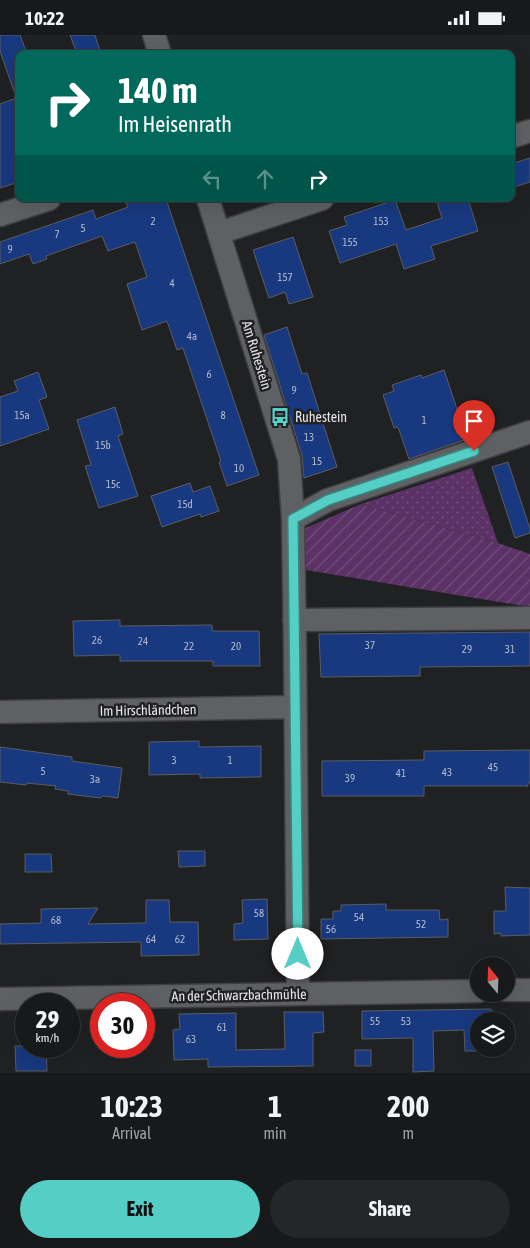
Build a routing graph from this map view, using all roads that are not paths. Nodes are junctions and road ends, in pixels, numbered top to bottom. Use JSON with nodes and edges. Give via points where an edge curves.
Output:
{"nodes":[{"id":1,"x":154,"y":35,"type":"edge"},
{"id":2,"x":159,"y":50,"type":"edge"},
{"id":3,"x":530,"y":131,"type":"edge"},
{"id":4,"x":515,"y":136,"type":"edge"},
{"id":5,"x":40,"y":202,"type":"edge"},
{"id":6,"x":209,"y":202,"type":"edge"},
{"id":7,"x":313,"y":202,"type":"edge"},
{"id":8,"x":0,"y":215,"type":"edge"},
{"id":9,"x":219,"y":233,"type":"junction"},
{"id":10,"x":530,"y":432,"type":"edge"},
{"id":11,"x":293,"y":519,"type":"junction"},
{"id":12,"x":530,"y":618,"type":"edge"},
{"id":13,"x":294,"y":621,"type":"junction"},
{"id":14,"x":295,"y":707,"type":"junction"},
{"id":15,"x":0,"y":712,"type":"edge"},
{"id":16,"x":515,"y":990,"type":"edge"},
{"id":17,"x":530,"y":990,"type":"edge"},
{"id":18,"x":470,"y":991,"type":"edge"},
{"id":19,"x":298,"y":994,"type":"junction"},
{"id":20,"x":0,"y":999,"type":"edge"}],
"edges":[{"from":1,"to":2,"type":"street"},
{"from":3,"to":4,"type":"street"},
{"from":5,"to":8,"type":"street"},
{"from":6,"to":9,"type":"street","name":"Am Ruhestein"},
{"from":7,"to":9,"type":"street"},
{"from":9,"to":11,"type":"street","name":"Am Ruhestein","via":[[290,459]]},
{"from":10,"to":11,"type":"street","via":[[328,500]]},
{"from":11,"to":13,"type":"street","name":"Am Ruhestein"},
{"from":12,"to":13,"type":"street"},
{"from":13,"to":14,"type":"street","name":"Am Ruhestein"},
{"from":14,"to":15,"type":"street","name":"Im Hirschländchen"},
{"from":14,"to":19,"type":"street","name":"Am Ruhestein"},
{"from":16,"to":17,"type":"street"},
{"from":18,"to":19,"type":"street","name":"An der Schwarzbachmühle"},
{"from":19,"to":20,"type":"street","name":"An der Schwarzbachmühle"}]}
